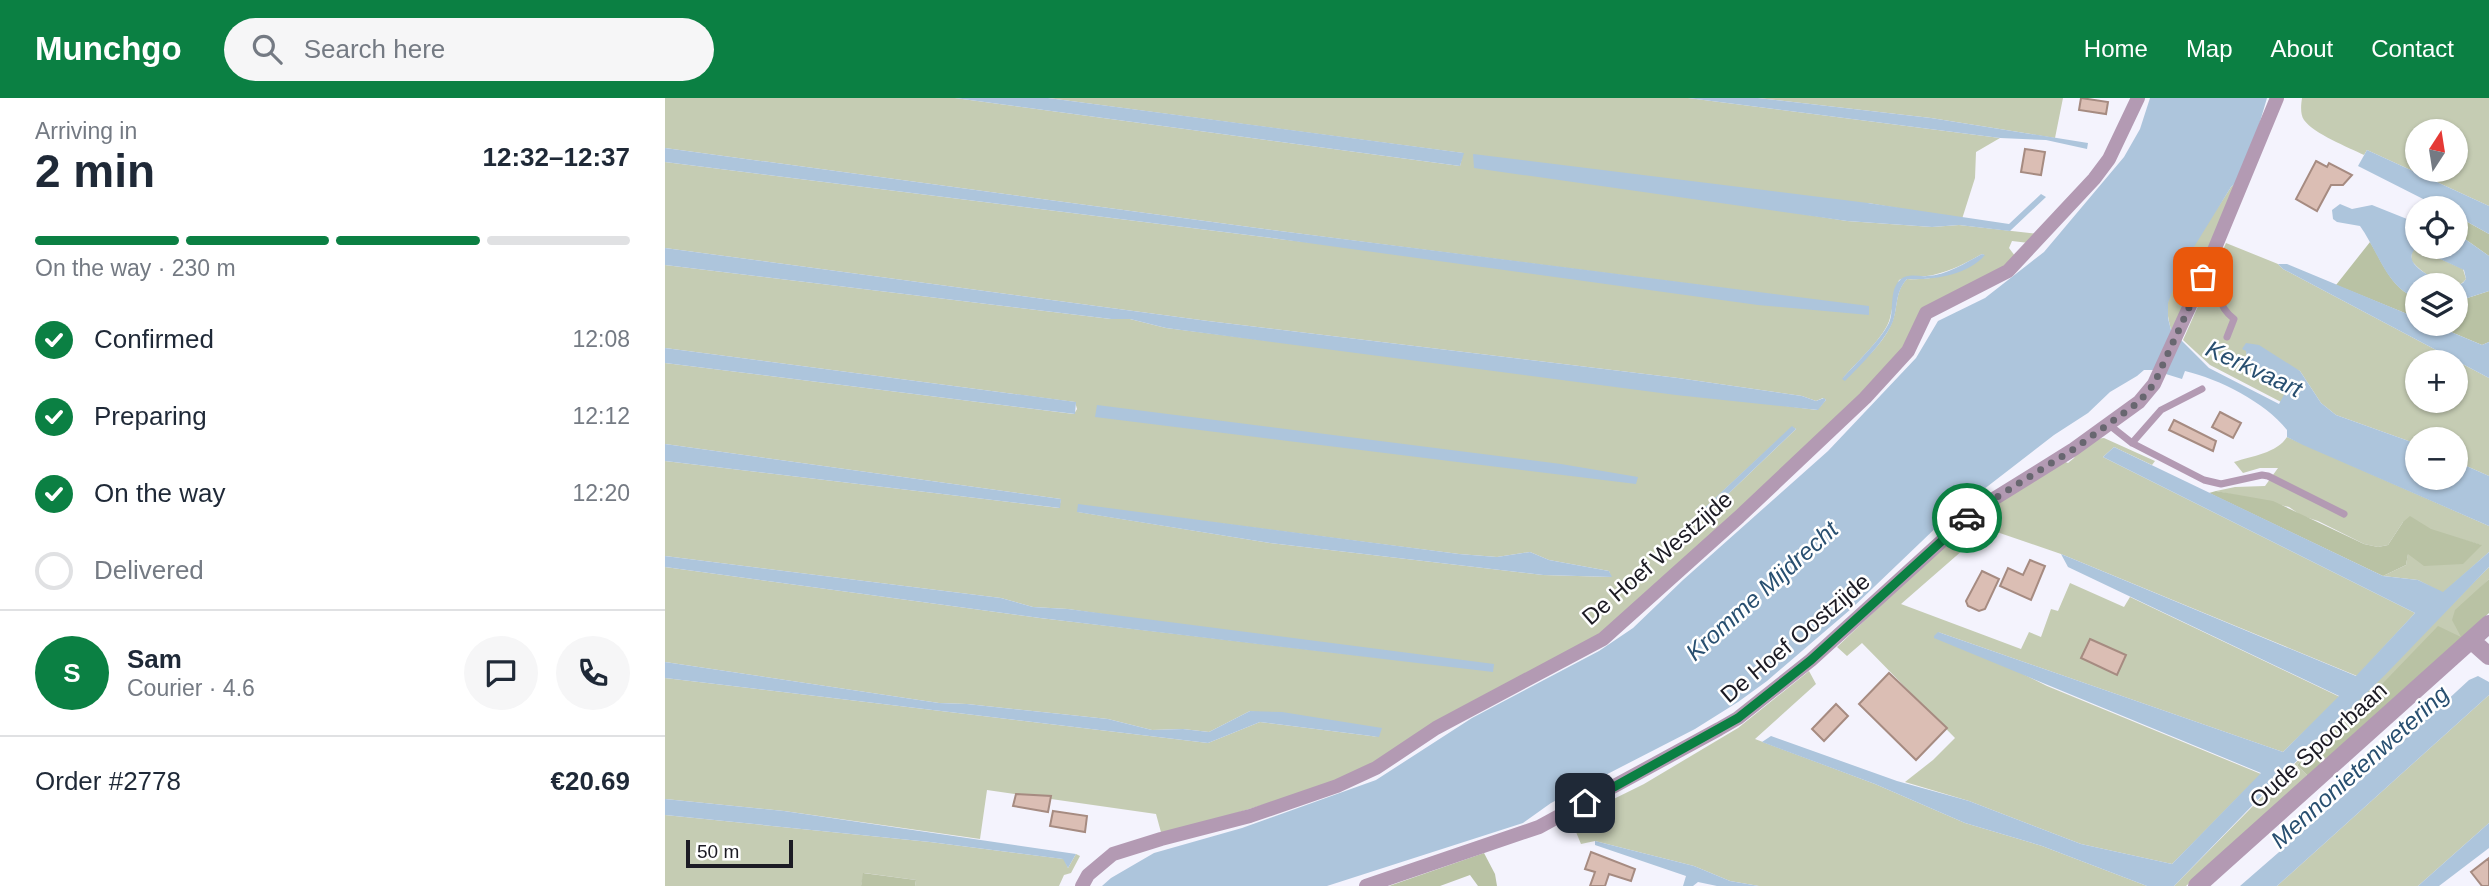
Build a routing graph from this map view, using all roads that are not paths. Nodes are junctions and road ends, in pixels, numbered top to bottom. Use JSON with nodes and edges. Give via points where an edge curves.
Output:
{"nodes":[{"id":1,"x":2138,"y":98,"type":"edge"},
{"id":2,"x":2277,"y":98,"type":"edge"},
{"id":3,"x":2216,"y":245,"type":"junction"},
{"id":4,"x":2227,"y":337,"type":"dead end"},
{"id":5,"x":2202,"y":388,"type":"dead end"},
{"id":6,"x":2108,"y":424,"type":"junction"},
{"id":7,"x":2132,"y":443,"type":"junction"},
{"id":8,"x":2344,"y":514,"type":"dead end"},
{"id":9,"x":2489,"y":624,"type":"edge"},
{"id":10,"x":2471,"y":640,"type":"junction"},
{"id":11,"x":2489,"y":656,"type":"edge"},
{"id":12,"x":1082,"y":886,"type":"edge"},
{"id":13,"x":1366,"y":886,"type":"edge"},
{"id":14,"x":2197,"y":886,"type":"edge"}],
"edges":[{"from":1,"to":12,"type":"street","name":"De Hoef Westzijde","via":[[2109,159],[2094,179],[2008,271],[1926,313],[1908,351],[1865,398],[1603,639],[1436,728],[1376,768],[1250,816],[1114,855],[1088,875]]},
{"from":2,"to":3,"type":"street"},
{"from":3,"to":4,"type":"lane","via":[[2218,299],[2223,311],[2234,319]]},
{"from":3,"to":6,"type":"street","via":[[2154,384],[2139,402]]},
{"from":5,"to":7,"type":"lane","via":[[2161,410]]},
{"from":6,"to":7,"type":"lane"},
{"from":6,"to":13,"type":"street","name":"De Hoef Oostzijde","via":[[1976,510],[1811,660],[1738,718],[1539,827]]},
{"from":7,"to":8,"type":"lane","via":[[2204,480],[2221,484],[2268,476]]},
{"from":9,"to":10,"type":"street","name":"Oude Spoorbaan"},
{"from":10,"to":11,"type":"street"},
{"from":10,"to":14,"type":"street","name":"Oude Spoorbaan"}]}
